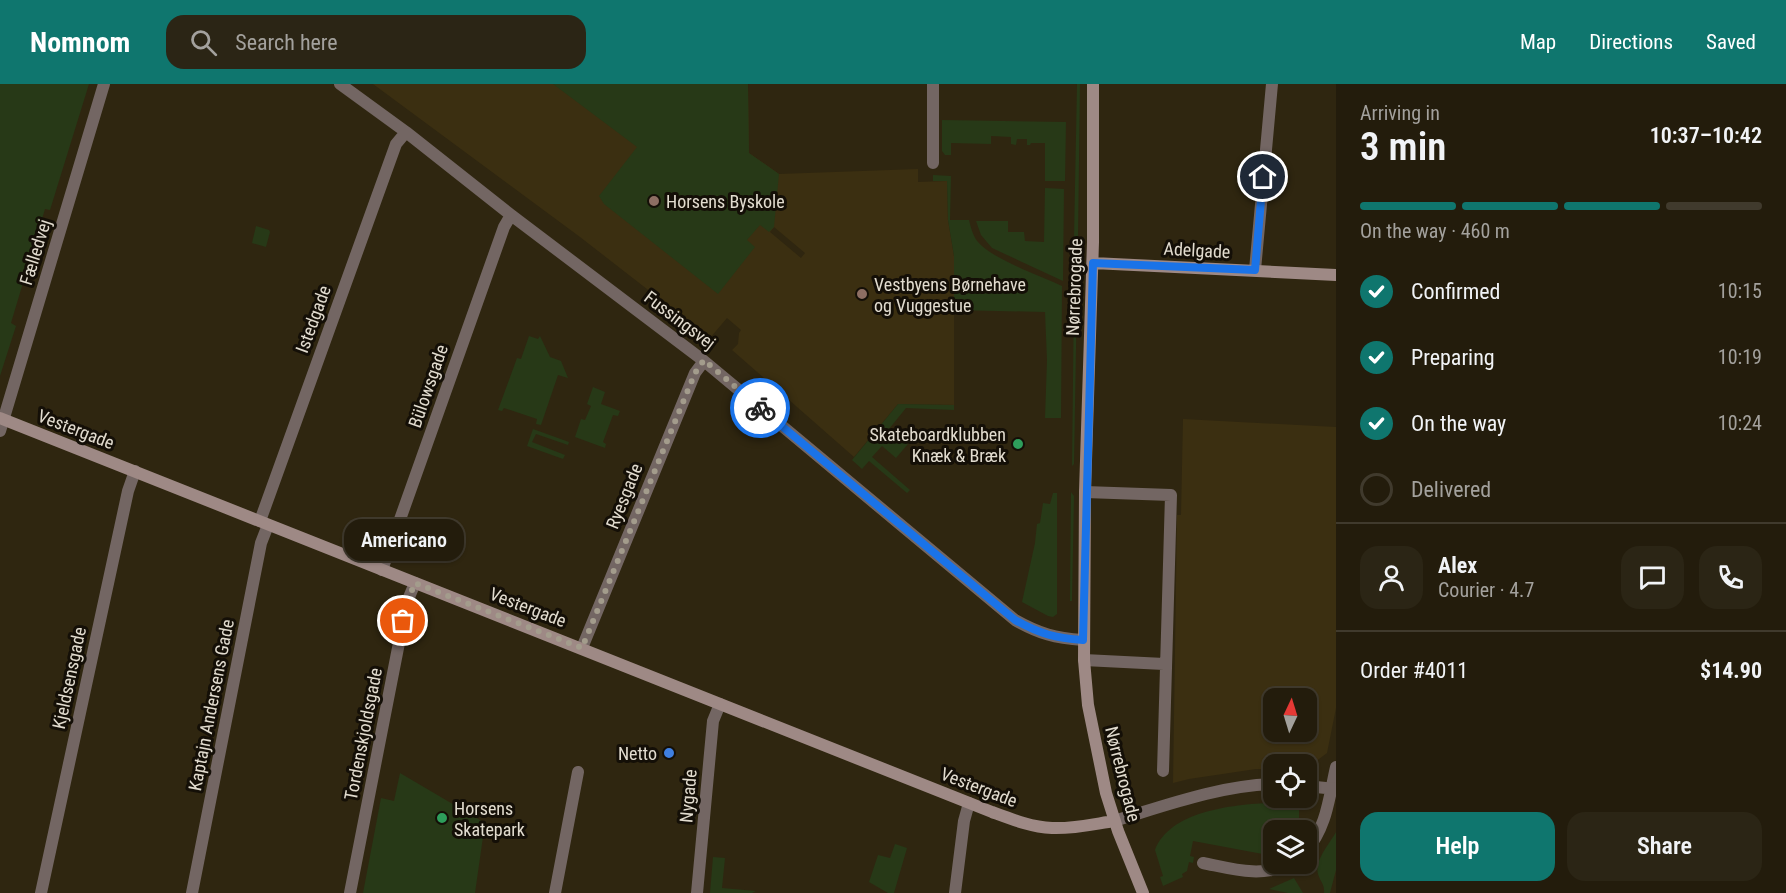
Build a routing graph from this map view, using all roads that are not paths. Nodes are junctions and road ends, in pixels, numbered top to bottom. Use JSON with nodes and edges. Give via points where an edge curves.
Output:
{"nodes":[{"id":1,"x":104,"y":84,"type":"edge"},
{"id":2,"x":340,"y":84,"type":"edge"},
{"id":3,"x":933,"y":84,"type":"edge"},
{"id":4,"x":1093,"y":84,"type":"edge"},
{"id":5,"x":1272,"y":84,"type":"edge"},
{"id":6,"x":406,"y":132,"type":"junction"},
{"id":7,"x":933,"y":163,"type":"dead end"},
{"id":8,"x":511,"y":215,"type":"junction"},
{"id":9,"x":1093,"y":263,"type":"junction"},
{"id":10,"x":1255,"y":270,"type":"junction"},
{"id":11,"x":1336,"y":275,"type":"edge"},
{"id":12,"x":704,"y":360,"type":"junction"},
{"id":13,"x":1,"y":423,"type":"edge"},
{"id":14,"x":135,"y":471,"type":"junction"},
{"id":15,"x":1085,"y":492,"type":"junction"},
{"id":16,"x":264,"y":523,"type":"junction"},
{"id":17,"x":382,"y":570,"type":"junction"},
{"id":18,"x":415,"y":583,"type":"junction"},
{"id":19,"x":1083,"y":640,"type":"junction"},
{"id":20,"x":582,"y":648,"type":"junction"},
{"id":21,"x":1084,"y":660,"type":"junction"},
{"id":22,"x":1164,"y":664,"type":"junction"},
{"id":23,"x":720,"y":704,"type":"junction"},
{"id":24,"x":1336,"y":767,"type":"edge"},
{"id":25,"x":1162,"y":771,"type":"dead end"},
{"id":26,"x":578,"y":772,"type":"dead end"},
{"id":27,"x":1263,"y":784,"type":"edge"},
{"id":28,"x":1317,"y":787,"type":"edge"},
{"id":29,"x":1334,"y":789,"type":"edge"},
{"id":30,"x":969,"y":802,"type":"junction"},
{"id":31,"x":1114,"y":821,"type":"junction"},
{"id":32,"x":1317,"y":837,"type":"edge"},
{"id":33,"x":1203,"y":863,"type":"dead end"},
{"id":34,"x":1263,"y":872,"type":"edge"},
{"id":35,"x":41,"y":893,"type":"edge"},
{"id":36,"x":192,"y":893,"type":"edge"},
{"id":37,"x":350,"y":893,"type":"edge"},
{"id":38,"x":555,"y":893,"type":"edge"},
{"id":39,"x":697,"y":893,"type":"edge"},
{"id":40,"x":955,"y":893,"type":"edge"},
{"id":41,"x":1143,"y":893,"type":"edge"}],
"edges":[{"from":1,"to":13,"type":"street","name":"Fælledvej"},
{"from":2,"to":6,"type":"street","name":"Fussingsvej"},
{"from":3,"to":7,"type":"street"},
{"from":4,"to":9,"type":"main road","name":"Nørrebrogade"},
{"from":5,"to":10,"type":"street"},
{"from":6,"to":8,"type":"street","name":"Fussingsvej"},
{"from":6,"to":16,"type":"street","name":"Istedgade","via":[[396,144]]},
{"from":8,"to":12,"type":"street","name":"Fussingsvej"},
{"from":8,"to":17,"type":"street","name":"Bülowsgade"},
{"from":9,"to":10,"type":"main road","name":"Adelgade"},
{"from":9,"to":15,"type":"main road","name":"Nørrebrogade"},
{"from":10,"to":11,"type":"main road","name":"Adelgade"},
{"from":12,"to":19,"type":"street","name":"Fussingsvej","via":[[1015,620],[1057,639]]},
{"from":12,"to":20,"type":"street","name":"Ryesgade","via":[[695,373]]},
{"from":13,"to":14,"type":"main road","name":"Vestergade"},
{"from":14,"to":16,"type":"main road","name":"Vestergade"},
{"from":14,"to":35,"type":"street","name":"Kjeldsensgade"},
{"from":15,"to":19,"type":"main road","name":"Nørrebrogade"},
{"from":15,"to":22,"type":"street","via":[[1171,495]]},
{"from":16,"to":17,"type":"main road","name":"Vestergade"},
{"from":16,"to":36,"type":"street","name":"Kaptajn Andersens Gade"},
{"from":17,"to":18,"type":"main road","name":"Vestergade"},
{"from":18,"to":20,"type":"main road","name":"Vestergade"},
{"from":18,"to":37,"type":"street","name":"Tordenskjoldsgade","via":[[407,602]]},
{"from":19,"to":21,"type":"main road","name":"Nørrebrogade"},
{"from":20,"to":23,"type":"main road","name":"Vestergade"},
{"from":21,"to":22,"type":"street"},
{"from":21,"to":31,"type":"main road","name":"Nørrebrogade","via":[[1088,705]]},
{"from":22,"to":25,"type":"street"},
{"from":23,"to":30,"type":"main road","name":"Vestergade"},
{"from":23,"to":39,"type":"street","name":"Nygade","via":[[713,721]]},
{"from":24,"to":29,"type":"street"},
{"from":26,"to":38,"type":"street"},
{"from":27,"to":31,"type":"street","via":[[1178,800]]},
{"from":28,"to":29,"type":"street"},
{"from":29,"to":32,"type":"street"},
{"from":30,"to":31,"type":"main road","name":"Vestergade","via":[[1026,824],[1052,828]]},
{"from":30,"to":40,"type":"street"},
{"from":31,"to":41,"type":"main road","name":"Nørrebrogade"},
{"from":33,"to":34,"type":"street"}]}
